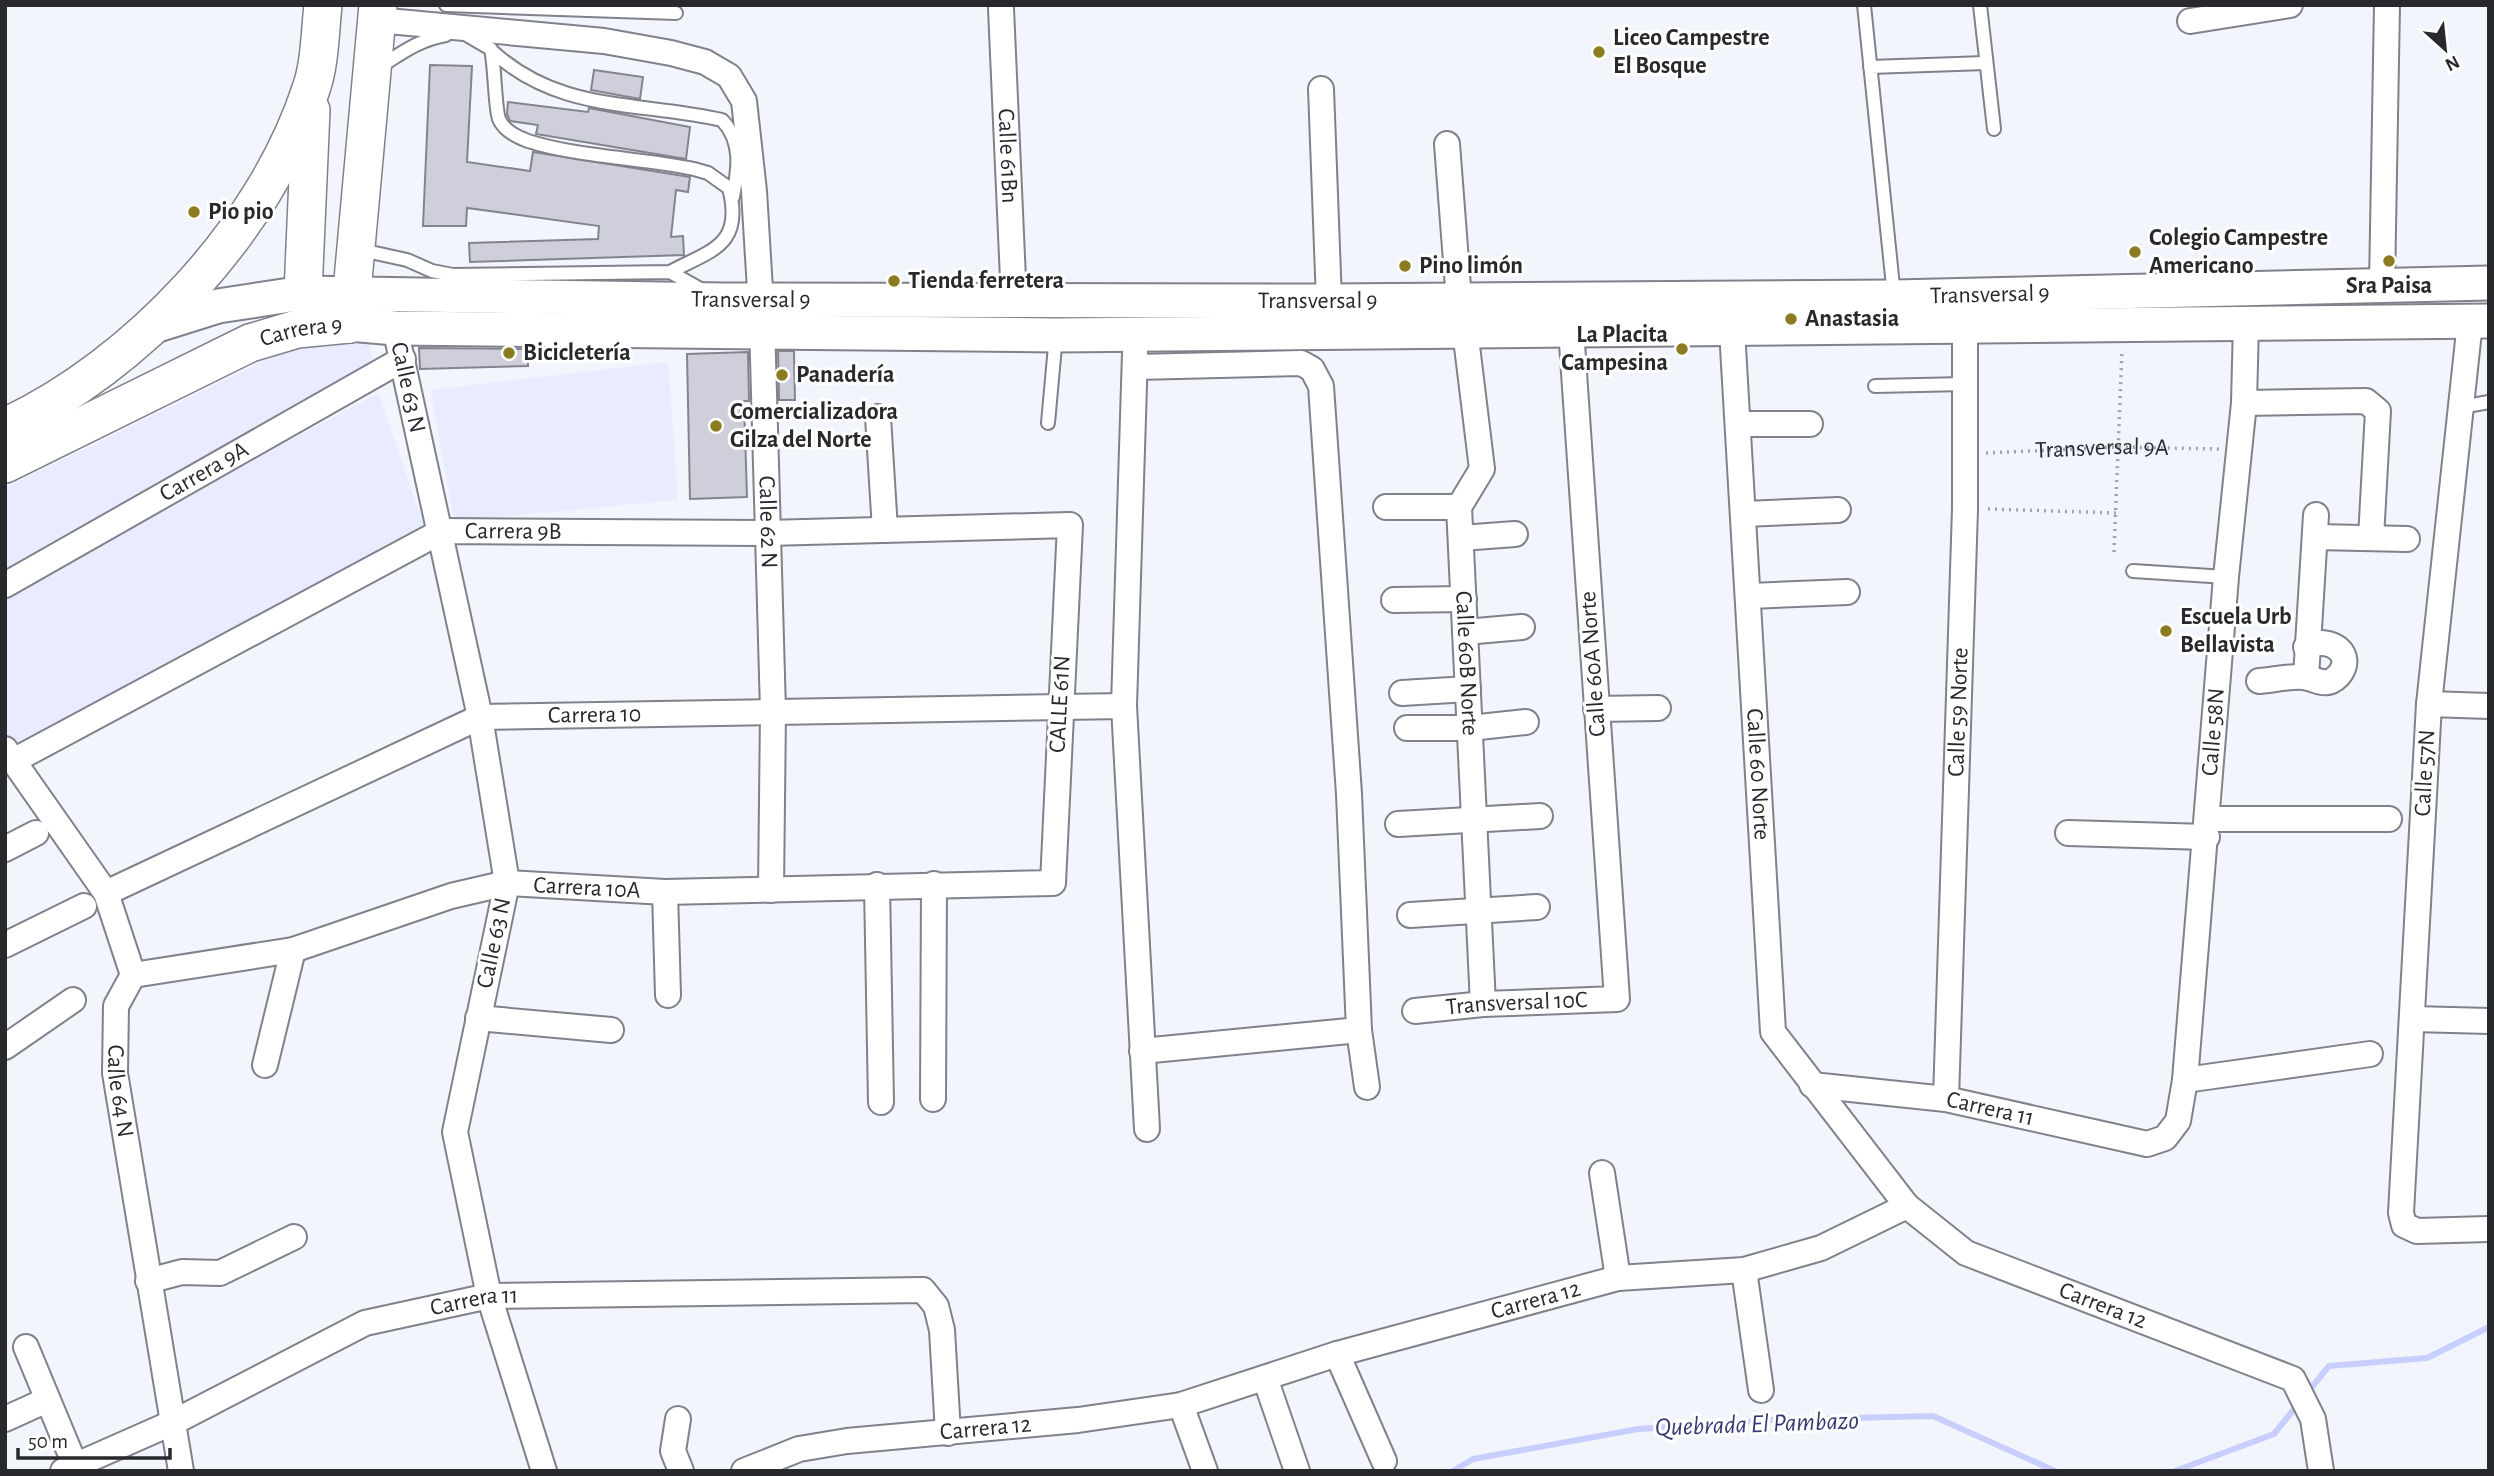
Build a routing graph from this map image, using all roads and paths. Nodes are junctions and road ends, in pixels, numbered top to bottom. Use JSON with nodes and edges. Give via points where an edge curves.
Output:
{"nodes":[{"id":1,"x":323,"y":5,"type":"edge"},
{"id":2,"x":446,"y":5,"type":"edge"},
{"id":3,"x":1864,"y":5,"type":"edge"},
{"id":4,"x":1979,"y":5,"type":"edge"},
{"id":5,"x":2290,"y":5,"type":"edge"},
{"id":6,"x":2387,"y":5,"type":"edge"},
{"id":7,"x":1001,"y":9,"type":"dead end"},
{"id":8,"x":2227,"y":10,"type":"edge"},
{"id":9,"x":378,"y":13,"type":"edge"},
{"id":10,"x":676,"y":13,"type":"dead end"},
{"id":11,"x":2190,"y":21,"type":"dead end"},
{"id":12,"x":491,"y":49,"type":"junction"},
{"id":13,"x":1985,"y":63,"type":"junction"},
{"id":14,"x":1870,"y":67,"type":"junction"},
{"id":15,"x":372,"y":72,"type":"junction"},
{"id":16,"x":312,"y":88,"type":"junction"},
{"id":17,"x":1321,"y":89,"type":"dead end"},
{"id":18,"x":1994,"y":129,"type":"dead end"},
{"id":19,"x":1447,"y":144,"type":"dead end"},
{"id":20,"x":733,"y":201,"type":"junction"},
{"id":21,"x":356,"y":249,"type":"junction"},
{"id":22,"x":670,"y":272,"type":"junction"},
{"id":23,"x":2489,"y":283,"type":"edge"},
{"id":24,"x":2382,"y":285,"type":"junction"},
{"id":25,"x":303,"y":293,"type":"junction"},
{"id":26,"x":1894,"y":297,"type":"junction"},
{"id":27,"x":723,"y":300,"type":"junction"},
{"id":28,"x":1329,"y":301,"type":"junction"},
{"id":29,"x":1014,"y":302,"type":"junction"},
{"id":30,"x":350,"y":308,"type":"junction"},
{"id":31,"x":1731,"y":313,"type":"junction"},
{"id":32,"x":1462,"y":315,"type":"junction"},
{"id":33,"x":761,"y":316,"type":"junction"},
{"id":34,"x":2479,"y":321,"type":"edge"},
{"id":35,"x":2246,"y":323,"type":"junction"},
{"id":36,"x":2123,"y":324,"type":"junction"},
{"id":37,"x":1965,"y":325,"type":"junction"},
{"id":38,"x":151,"y":327,"type":"junction"},
{"id":39,"x":1571,"y":329,"type":"junction"},
{"id":40,"x":1135,"y":334,"type":"junction"},
{"id":41,"x":1056,"y":335,"type":"junction"},
{"id":42,"x":399,"y":344,"type":"junction"},
{"id":43,"x":1136,"y":367,"type":"junction"},
{"id":44,"x":1965,"y":384,"type":"junction"},
{"id":45,"x":1875,"y":386,"type":"dead end"},
{"id":46,"x":2489,"y":402,"type":"edge"},
{"id":47,"x":2244,"y":403,"type":"junction"},
{"id":48,"x":2461,"y":407,"type":"junction"},
{"id":49,"x":878,"y":417,"type":"dead end"},
{"id":50,"x":1048,"y":423,"type":"dead end"},
{"id":51,"x":1738,"y":424,"type":"junction"},
{"id":52,"x":1810,"y":424,"type":"dead end"},
{"id":53,"x":5,"y":427,"type":"edge"},
{"id":54,"x":2118,"y":447,"type":"junction"},
{"id":55,"x":2239,"y":449,"type":"junction"},
{"id":56,"x":1964,"y":454,"type":"junction"},
{"id":57,"x":5,"y":464,"type":"edge"},
{"id":58,"x":1386,"y":507,"type":"dead end"},
{"id":59,"x":1459,"y":507,"type":"junction"},
{"id":60,"x":1965,"y":509,"type":"junction"},
{"id":61,"x":1838,"y":510,"type":"dead end"},
{"id":62,"x":2116,"y":513,"type":"junction"},
{"id":63,"x":1744,"y":514,"type":"junction"},
{"id":64,"x":1070,"y":525,"type":"joint"},
{"id":65,"x":885,"y":530,"type":"junction"},
{"id":66,"x":442,"y":531,"type":"junction"},
{"id":67,"x":767,"y":533,"type":"junction"},
{"id":68,"x":1515,"y":534,"type":"dead end"},
{"id":69,"x":1461,"y":538,"type":"junction"},
{"id":70,"x":2371,"y":538,"type":"junction"},
{"id":71,"x":2407,"y":539,"type":"dead end"},
{"id":72,"x":2114,"y":552,"type":"dead end"},
{"id":73,"x":2133,"y":571,"type":"dead end"},
{"id":74,"x":2226,"y":577,"type":"junction"},
{"id":75,"x":5,"y":585,"type":"edge"},
{"id":76,"x":1847,"y":592,"type":"dead end"},
{"id":77,"x":1750,"y":596,"type":"junction"},
{"id":78,"x":1464,"y":599,"type":"junction"},
{"id":79,"x":1394,"y":600,"type":"dead end"},
{"id":80,"x":1522,"y":627,"type":"dead end"},
{"id":81,"x":1465,"y":632,"type":"junction"},
{"id":82,"x":2306,"y":646,"type":"junction"},
{"id":83,"x":2305,"y":677,"type":"junction"},
{"id":84,"x":2259,"y":681,"type":"dead end"},
{"id":85,"x":1468,"y":689,"type":"junction"},
{"id":86,"x":1402,"y":692,"type":"dead end"},
{"id":87,"x":2428,"y":704,"type":"junction"},
{"id":88,"x":1124,"y":706,"type":"junction"},
{"id":89,"x":2489,"y":706,"type":"edge"},
{"id":90,"x":1060,"y":707,"type":"junction"},
{"id":91,"x":1658,"y":708,"type":"dead end"},
{"id":92,"x":1596,"y":709,"type":"junction"},
{"id":93,"x":773,"y":710,"type":"junction"},
{"id":94,"x":480,"y":718,"type":"junction"},
{"id":95,"x":1526,"y":722,"type":"dead end"},
{"id":96,"x":1407,"y":728,"type":"dead end"},
{"id":97,"x":1470,"y":728,"type":"junction"},
{"id":98,"x":8,"y":754,"type":"edge"},
{"id":99,"x":1540,"y":816,"type":"dead end"},
{"id":100,"x":2389,"y":819,"type":"dead end"},
{"id":101,"x":1474,"y":820,"type":"junction"},
{"id":102,"x":1398,"y":824,"type":"dead end"},
{"id":103,"x":2208,"y":828,"type":"junction"},
{"id":104,"x":36,"y":833,"type":"dead end"},
{"id":105,"x":2068,"y":834,"type":"dead end"},
{"id":106,"x":5,"y":849,"type":"edge"},
{"id":107,"x":506,"y":883,"type":"junction"},
{"id":108,"x":1053,"y":883,"type":"joint"},
{"id":109,"x":934,"y":884,"type":"junction"},
{"id":110,"x":877,"y":885,"type":"junction"},
{"id":111,"x":771,"y":890,"type":"junction"},
{"id":112,"x":665,"y":892,"type":"junction"},
{"id":113,"x":106,"y":893,"type":"junction"},
{"id":114,"x":84,"y":905,"type":"dead end"},
{"id":115,"x":1536,"y":907,"type":"dead end"},
{"id":116,"x":1478,"y":911,"type":"junction"},
{"id":117,"x":1410,"y":915,"type":"dead end"},
{"id":118,"x":5,"y":945,"type":"edge"},
{"id":119,"x":293,"y":950,"type":"junction"},
{"id":120,"x":133,"y":975,"type":"junction"},
{"id":121,"x":668,"y":995,"type":"dead end"},
{"id":122,"x":1617,"y":999,"type":"joint"},
{"id":123,"x":73,"y":1000,"type":"dead end"},
{"id":124,"x":1483,"y":1004,"type":"junction"},
{"id":125,"x":1415,"y":1011,"type":"dead end"},
{"id":126,"x":478,"y":1018,"type":"junction"},
{"id":127,"x":2413,"y":1018,"type":"junction"},
{"id":128,"x":2489,"y":1021,"type":"edge"},
{"id":129,"x":611,"y":1030,"type":"dead end"},
{"id":130,"x":1359,"y":1030,"type":"junction"},
{"id":131,"x":5,"y":1047,"type":"edge"},
{"id":132,"x":1142,"y":1051,"type":"junction"},
{"id":133,"x":2370,"y":1054,"type":"dead end"},
{"id":134,"x":265,"y":1065,"type":"dead end"},
{"id":135,"x":2185,"y":1080,"type":"junction"},
{"id":136,"x":1812,"y":1085,"type":"junction"},
{"id":137,"x":1367,"y":1087,"type":"dead end"},
{"id":138,"x":933,"y":1099,"type":"dead end"},
{"id":139,"x":1946,"y":1099,"type":"junction"},
{"id":140,"x":881,"y":1102,"type":"dead end"},
{"id":141,"x":1147,"y":1129,"type":"dead end"},
{"id":142,"x":2165,"y":1138,"type":"joint"},
{"id":143,"x":1602,"y":1173,"type":"dead end"},
{"id":144,"x":1907,"y":1206,"type":"junction"},
{"id":145,"x":2489,"y":1229,"type":"edge"},
{"id":146,"x":294,"y":1237,"type":"dead end"},
{"id":147,"x":1744,"y":1270,"type":"junction"},
{"id":148,"x":1618,"y":1278,"type":"junction"},
{"id":149,"x":148,"y":1281,"type":"junction"},
{"id":150,"x":489,"y":1296,"type":"junction"},
{"id":151,"x":26,"y":1347,"type":"dead end"},
{"id":152,"x":1337,"y":1354,"type":"junction"},
{"id":153,"x":1265,"y":1378,"type":"junction"},
{"id":154,"x":1761,"y":1390,"type":"dead end"},
{"id":155,"x":47,"y":1400,"type":"junction"},
{"id":156,"x":1181,"y":1405,"type":"junction"},
{"id":157,"x":5,"y":1419,"type":"edge"},
{"id":158,"x":678,"y":1419,"type":"dead end"},
{"id":159,"x":174,"y":1422,"type":"junction"},
{"id":160,"x":948,"y":1433,"type":"junction"},
{"id":161,"x":1384,"y":1461,"type":"dead end"},
{"id":162,"x":69,"y":1468,"type":"edge"},
{"id":163,"x":181,"y":1471,"type":"edge"},
{"id":164,"x":544,"y":1471,"type":"edge"},
{"id":165,"x":681,"y":1471,"type":"edge"},
{"id":166,"x":744,"y":1471,"type":"edge"},
{"id":167,"x":1205,"y":1471,"type":"edge"},
{"id":168,"x":1297,"y":1471,"type":"edge"},
{"id":169,"x":2321,"y":1471,"type":"edge"}],
"edges":[{"from":1,"to":16,"type":"main road"},
{"from":2,"to":10,"type":"lane"},
{"from":3,"to":14,"type":"lane"},
{"from":4,"to":13,"type":"lane"},
{"from":5,"to":8,"type":"street"},
{"from":6,"to":24,"type":"street"},
{"from":7,"to":29,"type":"street","name":"Calle 61Bn"},
{"from":8,"to":11,"type":"street"},
{"from":9,"to":15,"type":"main road","name":"Carrera 9"},
{"from":9,"to":33,"type":"street","name":"Calle 62 N","via":[[604,41],[705,61],[729,76],[744,101]]},
{"from":12,"to":15,"type":"lane","via":[[462,33],[432,37]]},
{"from":12,"to":20,"type":"lane","via":[[498,118],[509,133],[571,150],[694,169],[719,179],[729,188]]},
{"from":12,"to":20,"type":"lane","via":[[529,79],[573,98],[722,120],[734,138],[738,162]]},
{"from":13,"to":14,"type":"lane"},
{"from":13,"to":18,"type":"lane"},
{"from":14,"to":26,"type":"lane"},
{"from":15,"to":21,"type":"main road","name":"Carrera 9"},
{"from":16,"to":25,"type":"main road"},
{"from":16,"to":38,"type":"main road","via":[[291,137],[247,215],[188,290]]},
{"from":17,"to":28,"type":"street"},
{"from":19,"to":32,"type":"street"},
{"from":20,"to":22,"type":"lane","via":[[723,241],[706,257]]},
{"from":21,"to":22,"type":"lane","via":[[453,275]]},
{"from":21,"to":30,"type":"main road","name":"Carrera 9"},
{"from":22,"to":27,"type":"lane"},
{"from":23,"to":24,"type":"main road","name":"Transversal 9"},
{"from":24,"to":26,"type":"main road","name":"Transversal 9"},
{"from":25,"to":30,"type":"main road","via":[[320,313]]},
{"from":25,"to":38,"type":"main road","via":[[218,306]]},
{"from":26,"to":31,"type":"main road","name":"Transversal 9"},
{"from":27,"to":30,"type":"main road","name":"Transversal 9"},
{"from":27,"to":33,"type":"main road","name":"Transversal 9"},
{"from":28,"to":29,"type":"main road","name":"Transversal 9"},
{"from":28,"to":32,"type":"main road","name":"Transversal 9"},
{"from":29,"to":33,"type":"main road","name":"Transversal 9"},
{"from":30,"to":42,"type":"main road","name":"Transversal 9"},
{"from":30,"to":57,"type":"main road","name":"Carrera 9","via":[[250,343]]},
{"from":31,"to":32,"type":"main road","name":"Transversal 9"},
{"from":31,"to":37,"type":"main road","name":"Transversal 9"},
{"from":31,"to":39,"type":"main road","name":"Transversal 9"},
{"from":31,"to":51,"type":"street","name":"Calle 60 Norte"},
{"from":32,"to":39,"type":"main road","name":"Transversal 9"},
{"from":32,"to":40,"type":"main road","name":"Transversal 9"},
{"from":32,"to":59,"type":"street","via":[[1482,469]]},
{"from":33,"to":41,"type":"main road","name":"Transversal 9"},
{"from":33,"to":42,"type":"main road","name":"Transversal 9"},
{"from":33,"to":67,"type":"street","name":"Calle 62 N"},
{"from":34,"to":35,"type":"main road","name":"Transversal 9"},
{"from":34,"to":48,"type":"street","name":"Calle 57N"},
{"from":35,"to":36,"type":"main road","name":"Transversal 9"},
{"from":35,"to":47,"type":"street","name":"Calle 58N"},
{"from":36,"to":37,"type":"main road","name":"Transversal 9"},
{"from":36,"to":54,"type":"path"},
{"from":37,"to":44,"type":"street","name":"Calle 59 Norte"},
{"from":38,"to":53,"type":"main road","via":[[76,386]]},
{"from":39,"to":92,"type":"street","name":"Calle 60A Norte"},
{"from":40,"to":41,"type":"main road","name":"Transversal 9"},
{"from":40,"to":43,"type":"street"},
{"from":41,"to":50,"type":"lane"},
{"from":42,"to":66,"type":"street","name":"Calle 63 N"},
{"from":42,"to":75,"type":"street","name":"Carrera 9A"},
{"from":43,"to":88,"type":"street"},
{"from":43,"to":130,"type":"street","via":[[1301,363],[1312,369],[1321,386],[1349,794]]},
{"from":44,"to":45,"type":"lane"},
{"from":44,"to":56,"type":"street","name":"Calle 59 Norte"},
{"from":46,"to":48,"type":"lane"},
{"from":47,"to":55,"type":"street","name":"Calle 58N"},
{"from":47,"to":70,"type":"street","via":[[2366,401],[2375,406]]},
{"from":48,"to":87,"type":"street","name":"Calle 57N"},
{"from":49,"to":65,"type":"street"},
{"from":51,"to":52,"type":"street"},
{"from":51,"to":63,"type":"street","name":"Calle 60 Norte"},
{"from":54,"to":55,"type":"path","name":"Transversal 9A"},
{"from":54,"to":56,"type":"path","name":"Transversal 9A"},
{"from":54,"to":62,"type":"path"},
{"from":55,"to":74,"type":"street","name":"Calle 58N"},
{"from":56,"to":60,"type":"street","name":"Calle 59 Norte"},
{"from":58,"to":59,"type":"street"},
{"from":59,"to":69,"type":"street","name":"Calle 60B Norte"},
{"from":60,"to":62,"type":"path"},
{"from":60,"to":139,"type":"street","name":"Calle 59 Norte"},
{"from":61,"to":63,"type":"street"},
{"from":62,"to":72,"type":"path"},
{"from":63,"to":77,"type":"street","name":"Calle 60 Norte"},
{"from":64,"to":65,"type":"street","name":"Carrera 9B"},
{"from":64,"to":90,"type":"street","name":"CALLE 61N"},
{"from":65,"to":67,"type":"street","name":"Carrera 9B"},
{"from":66,"to":67,"type":"street","name":"Carrera 9B"},
{"from":66,"to":94,"type":"street","name":"Calle 63 N"},
{"from":66,"to":98,"type":"street","name":"Carrera 9B"},
{"from":67,"to":93,"type":"street","name":"Calle 62 N"},
{"from":68,"to":69,"type":"street"},
{"from":69,"to":78,"type":"street","name":"Calle 60B Norte"},
{"from":70,"to":71,"type":"street"},
{"from":70,"to":82,"type":"street","via":[[2316,526]]},
{"from":73,"to":74,"type":"lane"},
{"from":74,"to":103,"type":"street","name":"Calle 58N"},
{"from":76,"to":77,"type":"street"},
{"from":77,"to":136,"type":"street","name":"Calle 60 Norte","via":[[1773,1032]]},
{"from":78,"to":79,"type":"street"},
{"from":78,"to":81,"type":"street","name":"Calle 60B Norte"},
{"from":80,"to":81,"type":"street"},
{"from":81,"to":85,"type":"street","name":"Calle 60B Norte"},
{"from":82,"to":83,"type":"street"},
{"from":82,"to":83,"type":"street","via":[[2316,641],[2337,646],[2343,668],[2327,683]]},
{"from":83,"to":84,"type":"street"},
{"from":85,"to":86,"type":"street"},
{"from":85,"to":97,"type":"street","name":"Calle 60B Norte"},
{"from":87,"to":89,"type":"street"},
{"from":87,"to":127,"type":"street","name":"Calle 57N"},
{"from":88,"to":90,"type":"street","name":"Carrera 10"},
{"from":88,"to":132,"type":"street"},
{"from":90,"to":93,"type":"street","name":"Carrera 10"},
{"from":90,"to":108,"type":"street","name":"CALLE 61N"},
{"from":91,"to":92,"type":"street"},
{"from":92,"to":122,"type":"street","name":"Calle 60A Norte"},
{"from":93,"to":94,"type":"street","name":"Carrera 10"},
{"from":93,"to":111,"type":"street","name":"Calle 62 N"},
{"from":94,"to":107,"type":"street","name":"Calle 63 N"},
{"from":94,"to":113,"type":"street","name":"Carrera 10"},
{"from":95,"to":97,"type":"street"},
{"from":96,"to":97,"type":"street"},
{"from":97,"to":101,"type":"street","name":"Calle 60B Norte"},
{"from":98,"to":113,"type":"street"},
{"from":99,"to":101,"type":"street"},
{"from":100,"to":103,"type":"street"},
{"from":101,"to":102,"type":"street"},
{"from":101,"to":116,"type":"street","name":"Calle 60B Norte"},
{"from":103,"to":105,"type":"street"},
{"from":103,"to":135,"type":"street","name":"Calle 58N"},
{"from":104,"to":106,"type":"street"},
{"from":107,"to":112,"type":"street","name":"Carrera 10A"},
{"from":107,"to":119,"type":"street","name":"Carrera 10A","via":[[451,896]]},
{"from":107,"to":126,"type":"street","name":"Calle 63 N"},
{"from":108,"to":109,"type":"street","name":"Carrera 10A"},
{"from":109,"to":110,"type":"street","name":"Carrera 10A"},
{"from":109,"to":138,"type":"street"},
{"from":110,"to":111,"type":"street","name":"Carrera 10A"},
{"from":110,"to":140,"type":"street"},
{"from":111,"to":112,"type":"street","name":"Carrera 10A"},
{"from":112,"to":121,"type":"street"},
{"from":113,"to":120,"type":"street"},
{"from":114,"to":118,"type":"street"},
{"from":115,"to":116,"type":"street"},
{"from":116,"to":117,"type":"street"},
{"from":116,"to":124,"type":"street","name":"Calle 60B Norte"},
{"from":119,"to":120,"type":"street","name":"Carrera 10A"},
{"from":119,"to":134,"type":"street"},
{"from":120,"to":149,"type":"street","name":"Calle 64 N","via":[[116,1006],[115,1073]]},
{"from":122,"to":124,"type":"street","name":"Transversal 10C"},
{"from":123,"to":131,"type":"street"},
{"from":124,"to":125,"type":"street","name":"Transversal 10C"},
{"from":126,"to":129,"type":"street"},
{"from":126,"to":150,"type":"street","name":"Calle 63 N","via":[[455,1132]]},
{"from":127,"to":128,"type":"street"},
{"from":127,"to":145,"type":"street","name":"Calle 57N","via":[[2404,1225],[2417,1231]]},
{"from":130,"to":132,"type":"street"},
{"from":130,"to":137,"type":"street"},
{"from":132,"to":141,"type":"street"},
{"from":133,"to":135,"type":"street"},
{"from":135,"to":142,"type":"street","name":"Calle 58N","via":[[2178,1121]]},
{"from":136,"to":139,"type":"street","name":"Carrera 11"},
{"from":136,"to":144,"type":"street","name":"Calle 60 Norte"},
{"from":139,"to":142,"type":"street","name":"Carrera 11","via":[[2147,1144]]},
{"from":143,"to":148,"type":"street"},
{"from":144,"to":147,"type":"street","name":"Carrera 12","via":[[1822,1248]]},
{"from":144,"to":169,"type":"street","name":"Carrera 12","via":[[1966,1254],[2293,1379],[2313,1419]]},
{"from":146,"to":149,"type":"street","via":[[220,1273],[182,1272]]},
{"from":147,"to":148,"type":"street","name":"Carrera 12"},
{"from":147,"to":154,"type":"street"},
{"from":148,"to":152,"type":"street","name":"Carrera 12"},
{"from":149,"to":159,"type":"street","name":"Calle 64 N"},
{"from":150,"to":159,"type":"street","name":"Carrera 11","via":[[365,1323]]},
{"from":150,"to":160,"type":"street","name":"Carrera 11","via":[[923,1290],[936,1306],[942,1330]]},
{"from":150,"to":164,"type":"street","name":"Calle 63 N"},
{"from":151,"to":155,"type":"street"},
{"from":152,"to":153,"type":"street","name":"Carrera 12"},
{"from":152,"to":161,"type":"street"},
{"from":153,"to":156,"type":"street","name":"Carrera 12"},
{"from":153,"to":168,"type":"street"},
{"from":155,"to":157,"type":"street"},
{"from":155,"to":162,"type":"street"},
{"from":156,"to":160,"type":"street","name":"Carrera 12"},
{"from":156,"to":167,"type":"street"},
{"from":158,"to":165,"type":"street","via":[[673,1451]]},
{"from":159,"to":162,"type":"street","name":"Carrera 11"},
{"from":159,"to":163,"type":"street","name":"Calle 64 N"},
{"from":160,"to":166,"type":"street","name":"Carrera 12","via":[[799,1449]]}]}
